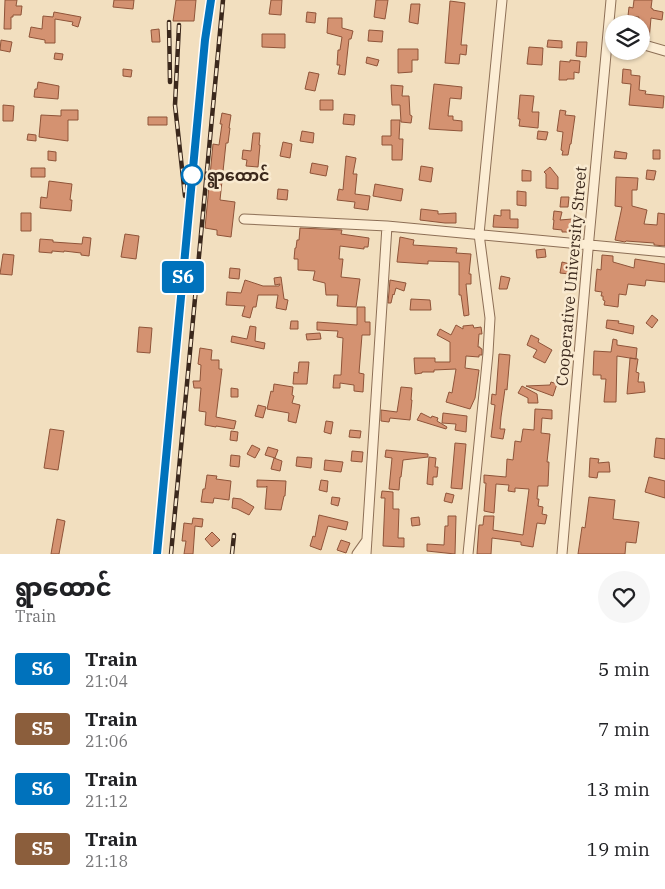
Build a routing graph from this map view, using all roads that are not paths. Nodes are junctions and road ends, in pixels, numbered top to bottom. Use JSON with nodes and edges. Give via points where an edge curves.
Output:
{"nodes":[{"id":1,"x":502,"y":0,"type":"edge"},
{"id":2,"x":611,"y":0,"type":"edge"},
{"id":3,"x":611,"y":15,"type":"edge"},
{"id":4,"x":650,"y":47,"type":"edge"},
{"id":5,"x":665,"y":51,"type":"edge"},
{"id":6,"x":607,"y":60,"type":"edge"},
{"id":7,"x":244,"y":220,"type":"dead end"},
{"id":8,"x":387,"y":226,"type":"junction"},
{"id":9,"x":479,"y":234,"type":"junction"},
{"id":10,"x":588,"y":244,"type":"junction"},
{"id":11,"x":665,"y":252,"type":"edge"},
{"id":12,"x":367,"y":540,"type":"junction"},
{"id":13,"x":357,"y":554,"type":"edge"},
{"id":14,"x":366,"y":554,"type":"edge"},
{"id":15,"x":468,"y":554,"type":"edge"},
{"id":16,"x":562,"y":554,"type":"edge"}],
"edges":[{"from":1,"to":9,"type":"street"},
{"from":2,"to":3,"type":"street","name":"Cooperative University Street"},
{"from":4,"to":5,"type":"street"},
{"from":6,"to":10,"type":"street","name":"Cooperative University Street"},
{"from":7,"to":8,"type":"street"},
{"from":8,"to":9,"type":"street"},
{"from":8,"to":12,"type":"street"},
{"from":9,"to":10,"type":"street"},
{"from":9,"to":15,"type":"street","via":[[490,318]]},
{"from":10,"to":11,"type":"street"},
{"from":10,"to":16,"type":"street","name":"Cooperative University Street"},
{"from":12,"to":13,"type":"street"},
{"from":12,"to":14,"type":"street"}]}
